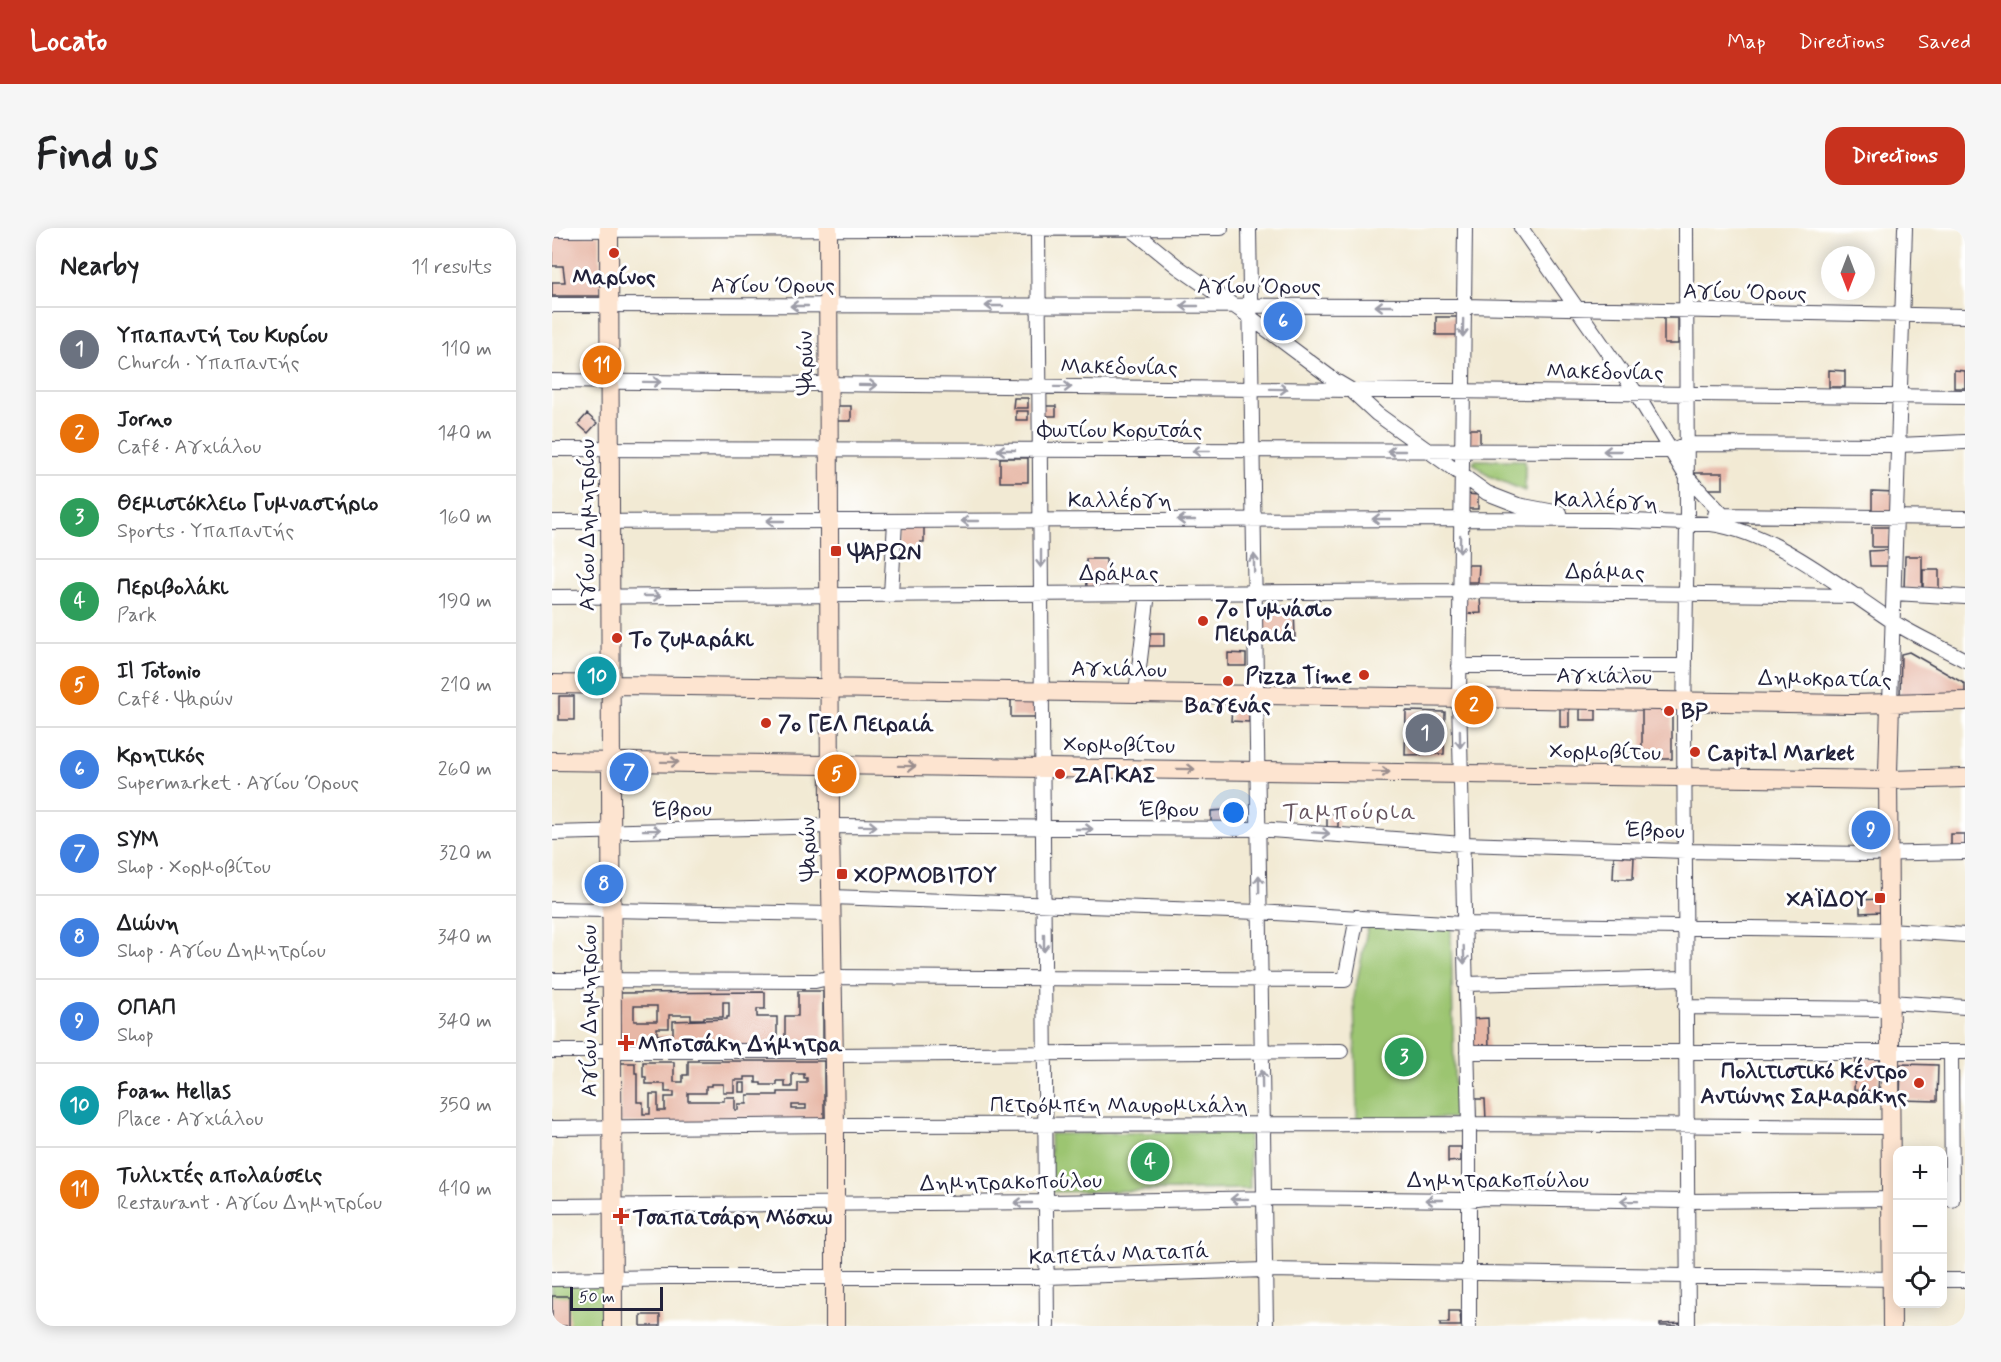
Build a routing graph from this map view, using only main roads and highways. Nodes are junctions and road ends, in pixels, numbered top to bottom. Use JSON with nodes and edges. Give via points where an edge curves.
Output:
{"nodes":[{"id":1,"x":609,"y":229,"type":"edge"},
{"id":2,"x":828,"y":229,"type":"edge"},
{"id":3,"x":552,"y":684,"type":"edge"},
{"id":4,"x":611,"y":685,"type":"junction"},
{"id":5,"x":830,"y":688,"type":"junction"},
{"id":6,"x":1684,"y":700,"type":"joint"},
{"id":7,"x":1965,"y":701,"type":"edge"},
{"id":8,"x":1890,"y":704,"type":"junction"},
{"id":9,"x":552,"y":761,"type":"edge"},
{"id":10,"x":612,"y":761,"type":"junction"},
{"id":11,"x":830,"y":765,"type":"junction"},
{"id":12,"x":1965,"y":778,"type":"edge"},
{"id":13,"x":1888,"y":780,"type":"junction"},
{"id":14,"x":1893,"y":1175,"type":"edge"},
{"id":15,"x":1894,"y":1200,"type":"edge"},
{"id":16,"x":1894,"y":1254,"type":"edge"},
{"id":17,"x":1893,"y":1302,"type":"edge"},
{"id":18,"x":613,"y":1326,"type":"edge"},
{"id":19,"x":835,"y":1326,"type":"edge"},
{"id":20,"x":1892,"y":1326,"type":"edge"}],
"edges":[{"from":1,"to":4,"type":"main road","name":"Αγίου Δημητρίου"},
{"from":2,"to":5,"type":"main road","name":"Ψαρών"},
{"from":3,"to":4,"type":"main road","name":"Αγχιάλου"},
{"from":4,"to":5,"type":"main road","name":"Αγχιάλου"},
{"from":4,"to":10,"type":"main road","name":"Αγίου Δημητρίου"},
{"from":5,"to":6,"type":"main road","name":"Αγχιάλου"},
{"from":5,"to":11,"type":"main road","name":"Ψαρών"},
{"from":6,"to":8,"type":"main road","name":"Δημοκρατίας"},
{"from":7,"to":8,"type":"main road","name":"Δημοκρατίας"},
{"from":8,"to":13,"type":"main road"},
{"from":9,"to":10,"type":"main road","name":"Χορμοβίτου"},
{"from":10,"to":11,"type":"main road","name":"Χορμοβίτου","one_way":true},
{"from":10,"to":18,"type":"main road","name":"Αγίου Δημητρίου"},
{"from":11,"to":13,"type":"main road","name":"Χορμοβίτου","one_way":true},
{"from":11,"to":19,"type":"main road","name":"Ψαρών"},
{"from":12,"to":13,"type":"main road","name":"Χορμοβίτου"},
{"from":13,"to":14,"type":"main road"},
{"from":15,"to":16,"type":"main road"},
{"from":17,"to":20,"type":"main road"}]}
